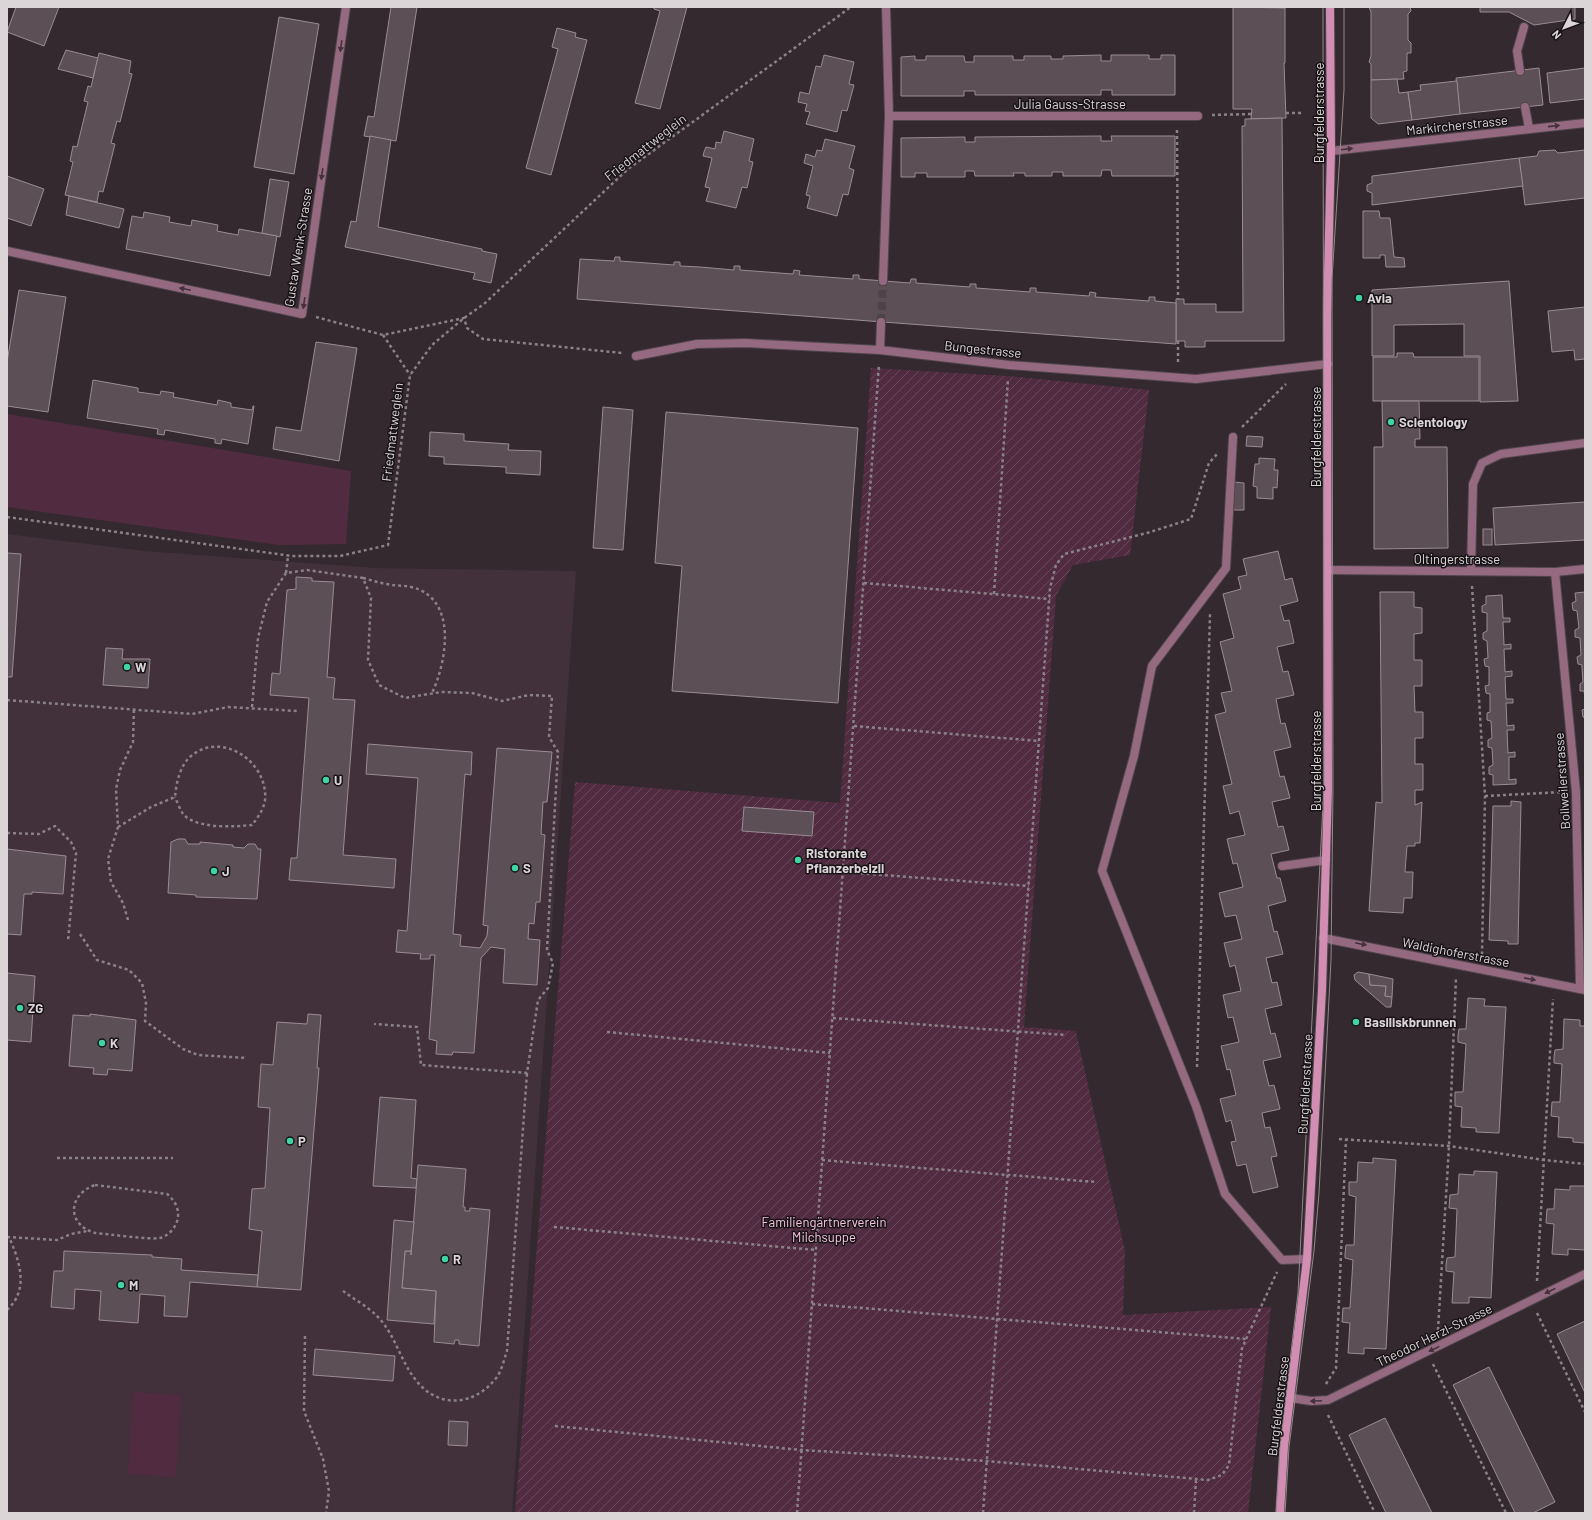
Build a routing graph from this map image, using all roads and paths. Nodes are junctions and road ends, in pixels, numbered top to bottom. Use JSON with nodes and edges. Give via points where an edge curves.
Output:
{"nodes":[{"id":1,"x":346,"y":7,"type":"edge"},
{"id":2,"x":851,"y":7,"type":"edge"},
{"id":3,"x":886,"y":7,"type":"edge"},
{"id":4,"x":1330,"y":7,"type":"edge"},
{"id":5,"x":1524,"y":27,"type":"dead end"},
{"id":6,"x":1520,"y":71,"type":"dead end"},
{"id":7,"x":1525,"y":107,"type":"dead end"},
{"id":8,"x":1286,"y":113,"type":"dead end"},
{"id":9,"x":1302,"y":113,"type":"dead end"},
{"id":10,"x":1251,"y":114,"type":"dead end"},
{"id":11,"x":889,"y":116,"type":"junction"},
{"id":12,"x":1177,"y":116,"type":"junction"},
{"id":13,"x":1198,"y":116,"type":"joint"},
{"id":14,"x":1585,"y":122,"type":"edge"},
{"id":15,"x":1529,"y":128,"type":"junction"},
{"id":16,"x":1331,"y":151,"type":"junction"},
{"id":17,"x":7,"y":251,"type":"edge"},
{"id":18,"x":883,"y":281,"type":"tunnel mouth"},
{"id":19,"x":1178,"y":299,"type":"dead end"},
{"id":20,"x":302,"y":314,"type":"junction"},
{"id":21,"x":464,"y":318,"type":"junction"},
{"id":22,"x":881,"y":322,"type":"tunnel mouth"},
{"id":23,"x":384,"y":335,"type":"junction"},
{"id":24,"x":1178,"y":342,"type":"dead end"},
{"id":25,"x":880,"y":350,"type":"junction"},
{"id":26,"x":636,"y":356,"type":"joint"},
{"id":27,"x":1328,"y":364,"type":"junction"},
{"id":28,"x":1009,"y":365,"type":"junction"},
{"id":29,"x":1303,"y":367,"type":"junction"},
{"id":30,"x":410,"y":375,"type":"junction"},
{"id":31,"x":1178,"y":378,"type":"junction"},
{"id":32,"x":1233,"y":436,"type":"junction"},
{"id":33,"x":1585,"y":443,"type":"edge"},
{"id":34,"x":7,"y":517,"type":"edge"},
{"id":35,"x":288,"y":556,"type":"junction"},
{"id":36,"x":1585,"y":569,"type":"edge"},
{"id":37,"x":1328,"y":570,"type":"junction"},
{"id":38,"x":1471,"y":570,"type":"junction"},
{"id":39,"x":1555,"y":572,"type":"junction"},
{"id":40,"x":286,"y":573,"type":"junction"},
{"id":41,"x":363,"y":578,"type":"junction"},
{"id":42,"x":864,"y":583,"type":"junction"},
{"id":43,"x":1211,"y":588,"type":"junction"},
{"id":44,"x":994,"y":594,"type":"junction"},
{"id":45,"x":1050,"y":599,"type":"junction"},
{"id":46,"x":432,"y":693,"type":"junction"},
{"id":47,"x":7,"y":700,"type":"edge"},
{"id":48,"x":252,"y":707,"type":"junction"},
{"id":49,"x":134,"y":708,"type":"junction"},
{"id":50,"x":297,"y":711,"type":"dead end"},
{"id":51,"x":854,"y":726,"type":"junction"},
{"id":52,"x":1039,"y":741,"type":"junction"},
{"id":53,"x":1576,"y":792,"type":"junction"},
{"id":54,"x":1485,"y":796,"type":"junction"},
{"id":55,"x":175,"y":797,"type":"junction"},
{"id":56,"x":118,"y":827,"type":"junction"},
{"id":57,"x":7,"y":833,"type":"edge"},
{"id":58,"x":1326,"y":860,"type":"junction"},
{"id":59,"x":1282,"y":866,"type":"dead end"},
{"id":60,"x":843,"y":872,"type":"junction"},
{"id":61,"x":1028,"y":886,"type":"junction"},
{"id":62,"x":128,"y":920,"type":"dead end"},
{"id":63,"x":80,"y":934,"type":"dead end"},
{"id":64,"x":1323,"y":938,"type":"junction"},
{"id":65,"x":68,"y":941,"type":"dead end"},
{"id":66,"x":1456,"y":964,"type":"junction"},
{"id":67,"x":1482,"y":969,"type":"junction"},
{"id":68,"x":1554,"y":984,"type":"junction"},
{"id":69,"x":1582,"y":989,"type":"edge"},
{"id":70,"x":833,"y":1018,"type":"junction"},
{"id":71,"x":374,"y":1024,"type":"dead end"},
{"id":72,"x":1018,"y":1031,"type":"junction"},
{"id":73,"x":607,"y":1032,"type":"dead end"},
{"id":74,"x":1066,"y":1035,"type":"dead end"},
{"id":75,"x":830,"y":1053,"type":"junction"},
{"id":76,"x":247,"y":1058,"type":"dead end"},
{"id":77,"x":527,"y":1073,"type":"junction"},
{"id":78,"x":1197,"y":1074,"type":"dead end"},
{"id":79,"x":1339,"y":1139,"type":"dead end"},
{"id":80,"x":1346,"y":1140,"type":"junction"},
{"id":81,"x":1449,"y":1146,"type":"junction"},
{"id":82,"x":57,"y":1158,"type":"dead end"},
{"id":83,"x":173,"y":1158,"type":"dead end"},
{"id":84,"x":822,"y":1160,"type":"junction"},
{"id":85,"x":1544,"y":1160,"type":"junction"},
{"id":86,"x":1585,"y":1164,"type":"edge"},
{"id":87,"x":1007,"y":1174,"type":"junction"},
{"id":88,"x":1096,"y":1182,"type":"dead end"},
{"id":89,"x":554,"y":1227,"type":"dead end"},
{"id":90,"x":87,"y":1231,"type":"junction"},
{"id":91,"x":8,"y":1237,"type":"edge"},
{"id":92,"x":816,"y":1250,"type":"junction"},
{"id":93,"x":1307,"y":1259,"type":"junction"},
{"id":94,"x":1282,"y":1260,"type":"junction"},
{"id":95,"x":1585,"y":1274,"type":"edge"},
{"id":96,"x":343,"y":1291,"type":"dead end"},
{"id":97,"x":1534,"y":1299,"type":"junction"},
{"id":98,"x":812,"y":1304,"type":"junction"},
{"id":99,"x":7,"y":1310,"type":"edge"},
{"id":100,"x":997,"y":1318,"type":"junction"},
{"id":101,"x":305,"y":1336,"type":"dead end"},
{"id":102,"x":1246,"y":1339,"type":"junction"},
{"id":103,"x":1437,"y":1347,"type":"junction"},
{"id":104,"x":1426,"y":1352,"type":"junction"},
{"id":105,"x":1291,"y":1398,"type":"junction"},
{"id":106,"x":1328,"y":1400,"type":"junction"},
{"id":107,"x":1585,"y":1412,"type":"edge"},
{"id":108,"x":555,"y":1426,"type":"dead end"},
{"id":109,"x":801,"y":1450,"type":"junction"},
{"id":110,"x":986,"y":1461,"type":"junction"},
{"id":111,"x":1196,"y":1479,"type":"junction"},
{"id":112,"x":326,"y":1513,"type":"edge"},
{"id":113,"x":797,"y":1513,"type":"edge"},
{"id":114,"x":983,"y":1513,"type":"edge"},
{"id":115,"x":1194,"y":1513,"type":"edge"},
{"id":116,"x":1280,"y":1513,"type":"edge"},
{"id":117,"x":1374,"y":1513,"type":"edge"},
{"id":118,"x":1506,"y":1513,"type":"edge"}],
"edges":[{"from":1,"to":20,"type":"street","name":"Gustav Wenk-Strasse","one_way":true},
{"from":2,"to":21,"type":"path","name":"Friedmattweglein","via":[[628,169],[484,304]]},
{"from":3,"to":11,"type":"street"},
{"from":4,"to":16,"type":"main road","name":"Burgfelderstrasse"},
{"from":5,"to":6,"type":"street","via":[[1517,51]]},
{"from":7,"to":15,"type":"street"},
{"from":8,"to":9,"type":"path"},
{"from":10,"to":13,"type":"path"},
{"from":11,"to":12,"type":"street","name":"Julia Gauss-Strasse"},
{"from":11,"to":18,"type":"street"},
{"from":12,"to":13,"type":"street","name":"Julia Gauss-Strasse"},
{"from":12,"to":19,"type":"path"},
{"from":15,"to":14,"type":"street","name":"Markircherstrasse","one_way":true},
{"from":16,"to":15,"type":"street","name":"Markircherstrasse","one_way":true},
{"from":16,"to":27,"type":"main road","name":"Burgfelderstrasse"},
{"from":20,"to":17,"type":"street","name":"Gustav Wenk-Strasse","one_way":true},
{"from":20,"to":23,"type":"path","name":"Friedmattweglein"},
{"from":21,"to":23,"type":"path","name":"Friedmattweglein"},
{"from":21,"to":26,"type":"path","via":[[467,328],[483,339],[614,351]]},
{"from":21,"to":30,"type":"path","name":"Friedmattweglein","via":[[432,345]]},
{"from":22,"to":25,"type":"street"},
{"from":23,"to":30,"type":"path"},
{"from":24,"to":31,"type":"path"},
{"from":25,"to":26,"type":"street","name":"Bungestrasse","via":[[745,343],[697,344]]},
{"from":25,"to":28,"type":"street","name":"Bungestrasse"},
{"from":25,"to":42,"type":"path"},
{"from":27,"to":29,"type":"street","name":"Bungestrasse"},
{"from":27,"to":37,"type":"main road","name":"Burgfelderstrasse"},
{"from":28,"to":31,"type":"street","name":"Bungestrasse"},
{"from":28,"to":44,"type":"path"},
{"from":29,"to":31,"type":"street","name":"Bungestrasse","via":[[1196,379]]},
{"from":29,"to":32,"type":"path"},
{"from":30,"to":35,"type":"path","name":"Friedmattweglein","via":[[388,545],[340,556]]},
{"from":32,"to":43,"type":"street","via":[[1226,568]]},
{"from":32,"to":45,"type":"path","via":[[1209,463],[1191,519],[1064,554],[1056,565]]},
{"from":33,"to":38,"type":"street","via":[[1501,454],[1482,463],[1472,484]]},
{"from":34,"to":35,"type":"path"},
{"from":35,"to":40,"type":"path"},
{"from":36,"to":39,"type":"street","name":"Oltingerstrasse"},
{"from":37,"to":38,"type":"street","name":"Oltingerstrasse"},
{"from":37,"to":58,"type":"main road","name":"Burgfelderstrasse"},
{"from":38,"to":39,"type":"street","name":"Oltingerstrasse"},
{"from":38,"to":54,"type":"path"},
{"from":39,"to":53,"type":"street","name":"Bollweilerstrasse"},
{"from":40,"to":41,"type":"path","via":[[307,570]]},
{"from":40,"to":48,"type":"path","via":[[267,602],[258,638]]},
{"from":41,"to":46,"type":"path","via":[[371,598],[368,660],[379,685],[405,698]]},
{"from":41,"to":46,"type":"path","via":[[412,587],[423,592],[439,606],[445,631],[445,644],[437,682]]},
{"from":42,"to":44,"type":"path"},
{"from":42,"to":51,"type":"path"},
{"from":43,"to":78,"type":"path"},
{"from":43,"to":94,"type":"street","via":[[1152,666],[1134,756],[1102,871],[1196,1106],[1225,1194]]},
{"from":44,"to":45,"type":"path"},
{"from":45,"to":52,"type":"path"},
{"from":46,"to":77,"type":"path","via":[[472,693],[502,701],[529,695],[552,696],[549,737],[558,752],[547,950],[553,963],[548,988],[538,1000]]},
{"from":47,"to":49,"type":"path"},
{"from":48,"to":49,"type":"path","via":[[228,707],[192,714]]},
{"from":48,"to":50,"type":"path"},
{"from":49,"to":56,"type":"path","via":[[133,742],[120,770],[116,789]]},
{"from":51,"to":52,"type":"path"},
{"from":51,"to":60,"type":"path"},
{"from":52,"to":61,"type":"path"},
{"from":53,"to":54,"type":"path"},
{"from":53,"to":69,"type":"street","name":"Bollweilerstrasse"},
{"from":54,"to":67,"type":"path"},
{"from":55,"to":55,"type":"path","via":[[177,779],[191,756],[211,745],[232,748],[245,756],[258,771],[266,792],[262,812],[252,825],[235,827],[203,824],[184,814]]},
{"from":55,"to":56,"type":"path","via":[[150,807]]},
{"from":56,"to":62,"type":"path","via":[[108,859],[111,882],[123,903]]},
{"from":57,"to":65,"type":"path","via":[[39,834],[55,826],[71,842],[76,853]]},
{"from":58,"to":59,"type":"street"},
{"from":58,"to":64,"type":"main road","name":"Burgfelderstrasse"},
{"from":60,"to":61,"type":"path"},
{"from":60,"to":70,"type":"path"},
{"from":61,"to":72,"type":"path"},
{"from":63,"to":76,"type":"path","via":[[97,960],[128,970],[142,983],[146,1003],[145,1021],[183,1049],[198,1055]]},
{"from":64,"to":66,"type":"street","name":"Waldighoferstrasse","one_way":true},
{"from":64,"to":93,"type":"main road","name":"Burgfelderstrasse"},
{"from":66,"to":67,"type":"street","name":"Waldighoferstrasse"},
{"from":66,"to":81,"type":"path"},
{"from":67,"to":68,"type":"street","name":"Waldighoferstrasse","one_way":true},
{"from":68,"to":69,"type":"street","name":"Waldighoferstrasse"},
{"from":68,"to":85,"type":"path"},
{"from":70,"to":72,"type":"path"},
{"from":70,"to":75,"type":"path"},
{"from":71,"to":77,"type":"path","via":[[417,1027],[421,1065]]},
{"from":72,"to":74,"type":"path"},
{"from":72,"to":87,"type":"path"},
{"from":73,"to":75,"type":"path"},
{"from":75,"to":84,"type":"path"},
{"from":77,"to":96,"type":"path","via":[[507,1351],[498,1376],[482,1393],[464,1400],[447,1400],[429,1393],[415,1379],[378,1317]]},
{"from":79,"to":80,"type":"path"},
{"from":80,"to":81,"type":"path"},
{"from":80,"to":106,"type":"path","via":[[1336,1368],[1326,1383]]},
{"from":81,"to":85,"type":"path"},
{"from":81,"to":103,"type":"path"},
{"from":82,"to":83,"type":"path"},
{"from":84,"to":87,"type":"path"},
{"from":84,"to":92,"type":"path"},
{"from":85,"to":86,"type":"path"},
{"from":85,"to":97,"type":"path"},
{"from":87,"to":88,"type":"path"},
{"from":87,"to":100,"type":"path"},
{"from":89,"to":92,"type":"path"},
{"from":90,"to":90,"type":"path","via":[[159,1238],[167,1235],[175,1226],[177,1206],[167,1194],[95,1185],[81,1192],[74,1206],[77,1221]]},
{"from":90,"to":91,"type":"path","via":[[57,1240]]},
{"from":91,"to":99,"type":"path","via":[[21,1270],[21,1281],[16,1296]]},
{"from":92,"to":98,"type":"path"},
{"from":93,"to":94,"type":"street"},
{"from":93,"to":105,"type":"main road","name":"Burgfelderstrasse"},
{"from":94,"to":102,"type":"path"},
{"from":95,"to":97,"type":"street","name":"Theodor Herzl-Strasse","one_way":true},
{"from":97,"to":103,"type":"street","name":"Theodor Herzl-Strasse"},
{"from":97,"to":107,"type":"path"},
{"from":98,"to":100,"type":"path"},
{"from":98,"to":109,"type":"path"},
{"from":100,"to":102,"type":"path"},
{"from":100,"to":110,"type":"path"},
{"from":101,"to":112,"type":"path","via":[[304,1411],[324,1459],[329,1491]]},
{"from":102,"to":111,"type":"path","via":[[1242,1348],[1229,1465],[1222,1475],[1208,1480]]},
{"from":103,"to":104,"type":"street","name":"Theodor Herzl-Strasse","one_way":true},
{"from":104,"to":106,"type":"street","name":"Theodor Herzl-Strasse"},
{"from":104,"to":118,"type":"path"},
{"from":106,"to":105,"type":"street","name":"Theodor Herzl-Strasse","one_way":true,"via":[[1311,1402]]},
{"from":105,"to":116,"type":"main road","name":"Burgfelderstrasse","via":[[1284,1447]]},
{"from":106,"to":117,"type":"path","via":[[1328,1416]]},
{"from":108,"to":109,"type":"path"},
{"from":109,"to":110,"type":"path"},
{"from":109,"to":113,"type":"path"},
{"from":110,"to":111,"type":"path"},
{"from":110,"to":114,"type":"path"},
{"from":111,"to":115,"type":"path"}]}
